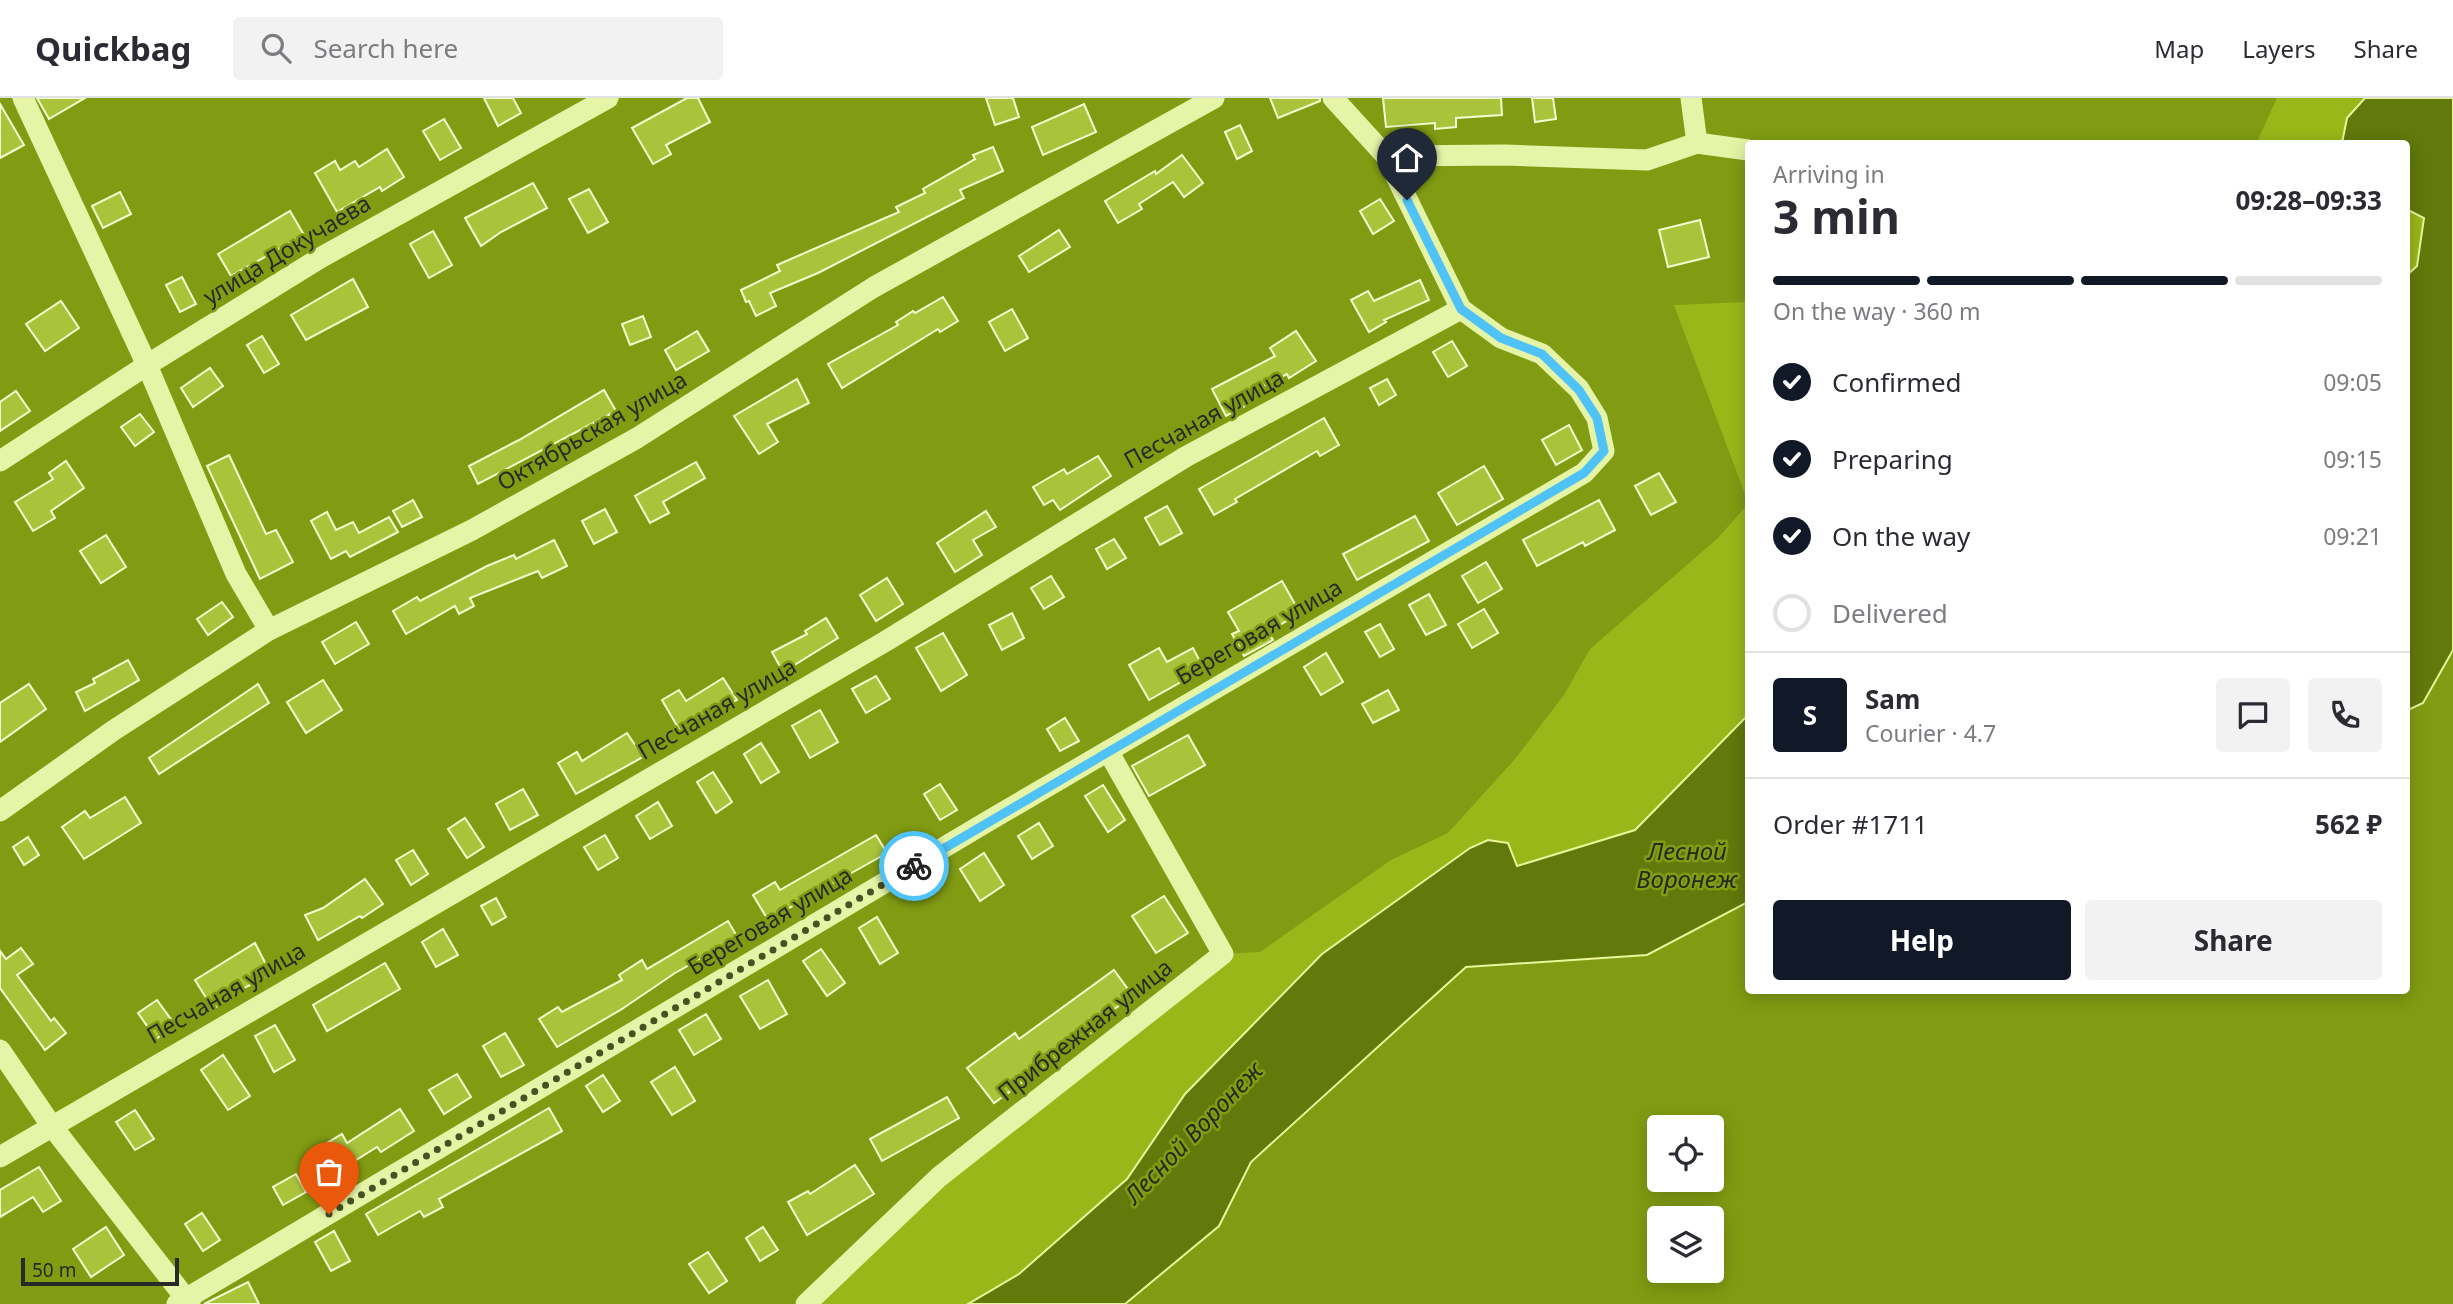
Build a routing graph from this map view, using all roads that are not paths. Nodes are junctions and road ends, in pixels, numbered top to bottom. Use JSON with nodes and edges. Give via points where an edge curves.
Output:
{"nodes":[{"id":1,"x":23,"y":98,"type":"edge"},
{"id":2,"x":608,"y":98,"type":"edge"},
{"id":3,"x":1214,"y":98,"type":"edge"},
{"id":4,"x":1333,"y":98,"type":"edge"},
{"id":5,"x":1691,"y":98,"type":"edge"},
{"id":6,"x":1697,"y":143,"type":"junction"},
{"id":7,"x":1745,"y":150,"type":"edge"},
{"id":8,"x":1386,"y":156,"type":"junction"},
{"id":9,"x":1461,"y":309,"type":"junction"},
{"id":10,"x":147,"y":365,"type":"junction"},
{"id":11,"x":0,"y":461,"type":"edge"},
{"id":12,"x":269,"y":630,"type":"junction"},
{"id":13,"x":1108,"y":751,"type":"junction"},
{"id":14,"x":0,"y":811,"type":"edge"},
{"id":15,"x":0,"y":1050,"type":"edge"},
{"id":16,"x":51,"y":1125,"type":"junction"},
{"id":17,"x":0,"y":1157,"type":"edge"},
{"id":18,"x":184,"y":1302,"type":"edge"},
{"id":19,"x":806,"y":1304,"type":"edge"}],
"edges":[{"from":1,"to":10,"type":"street"},
{"from":2,"to":10,"type":"street","name":"улица Докучаева","via":[[320,258]]},
{"from":3,"to":12,"type":"street","name":"Октябрьская улица","via":[[874,288],[638,438],[472,530]]},
{"from":4,"to":8,"type":"street"},
{"from":5,"to":6,"type":"street"},
{"from":6,"to":7,"type":"street"},
{"from":6,"to":8,"type":"street","via":[[1647,160]]},
{"from":8,"to":9,"type":"street"},
{"from":9,"to":13,"type":"street","name":"Береговая улица","via":[[1501,338],[1542,354],[1579,390],[1597,418],[1604,451],[1584,473]]},
{"from":9,"to":16,"type":"street","name":"Песчаная улица","via":[[1187,456],[886,641]]},
{"from":10,"to":11,"type":"street","name":"улица Докучаева"},
{"from":10,"to":12,"type":"street","via":[[236,574]]},
{"from":12,"to":14,"type":"street","name":"Октябрьская улица","via":[[114,730]]},
{"from":13,"to":18,"type":"street","name":"Береговая улица"},
{"from":13,"to":19,"type":"street","name":"Прибрежная улица","via":[[1223,954],[939,1177]]},
{"from":15,"to":16,"type":"street"},
{"from":16,"to":17,"type":"street","name":"Песчаная улица"},
{"from":16,"to":18,"type":"street"}]}
